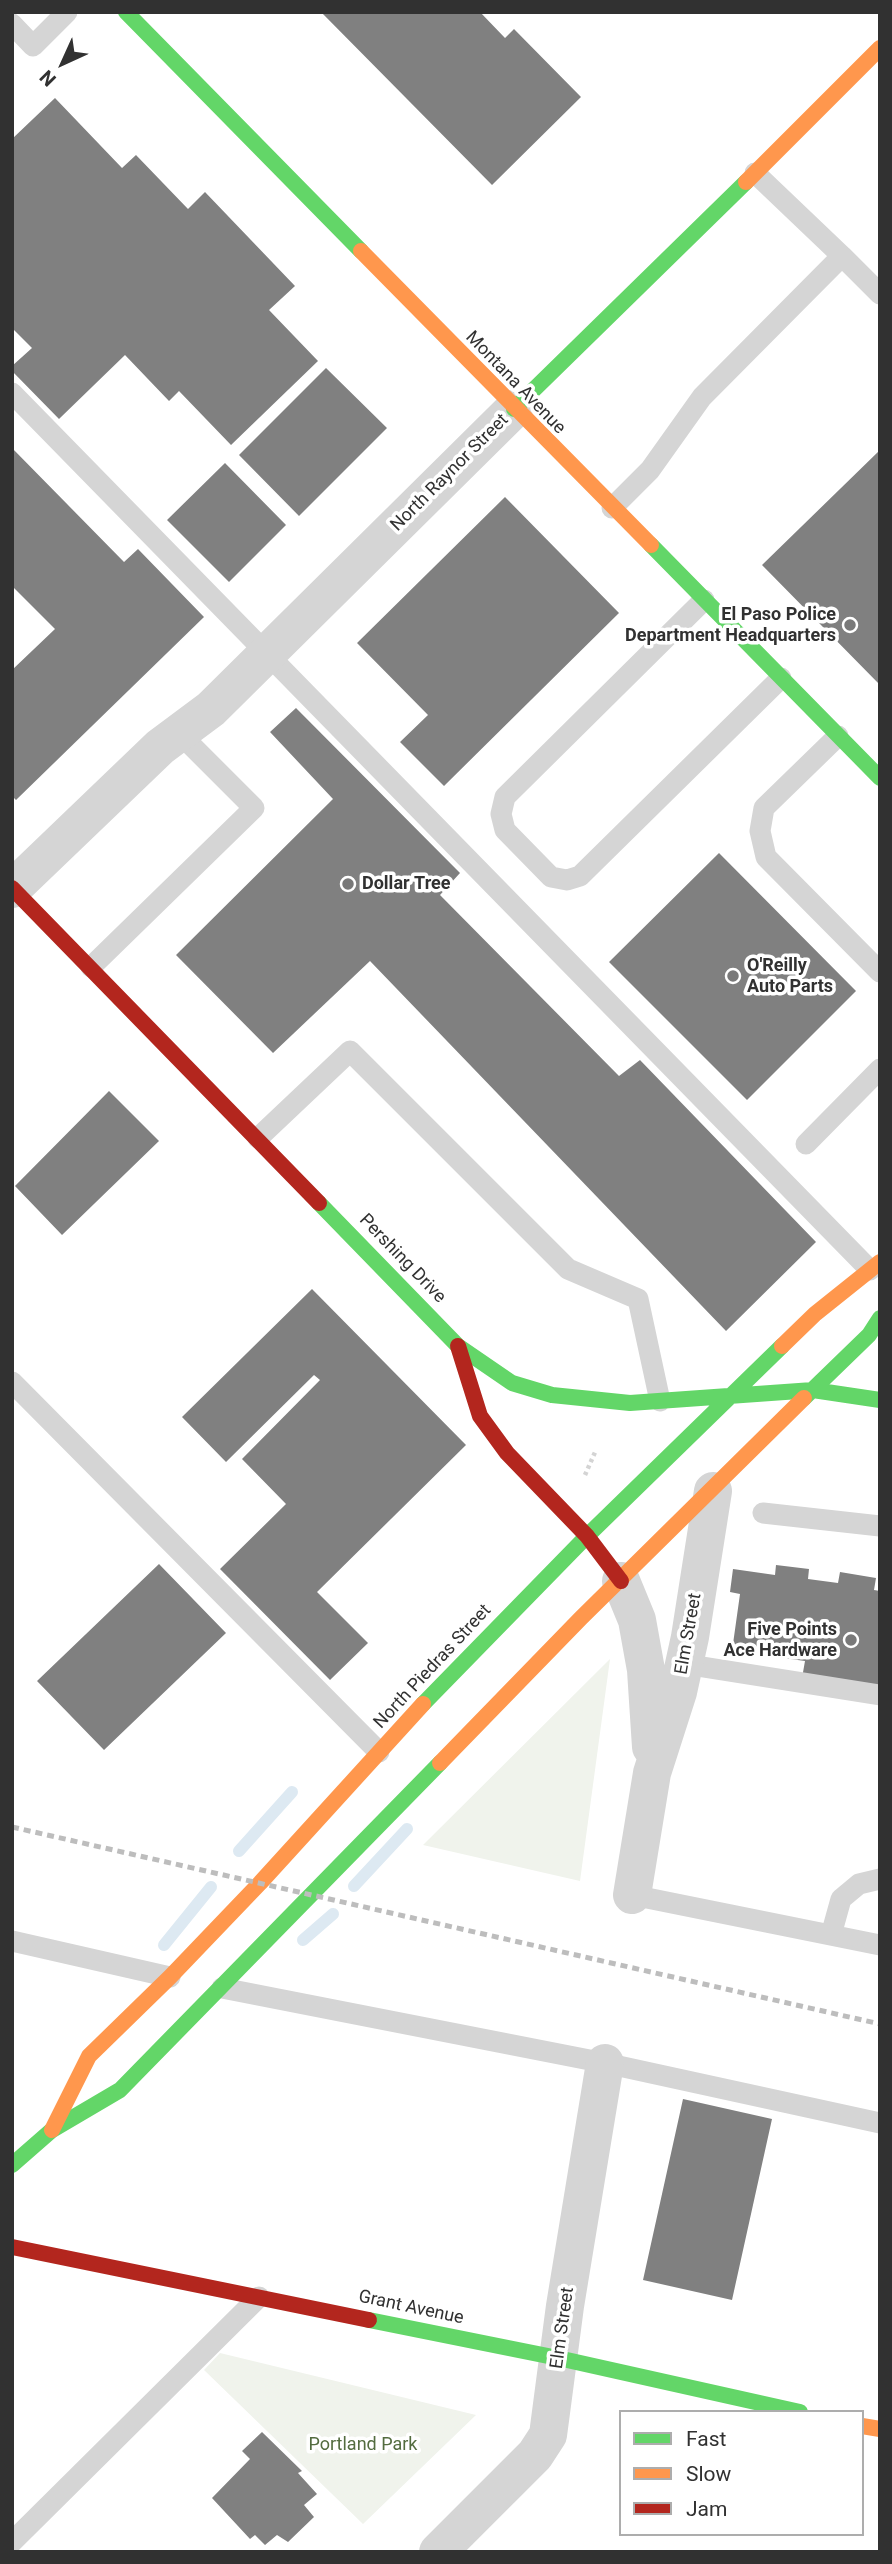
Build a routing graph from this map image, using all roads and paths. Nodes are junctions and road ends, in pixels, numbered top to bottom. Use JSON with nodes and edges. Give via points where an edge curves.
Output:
{"nodes":[{"id":1,"x":67,"y":12,"type":"edge"},
{"id":2,"x":125,"y":12,"type":"edge"},
{"id":3,"x":12,"y":24,"type":"edge"},
{"id":4,"x":880,"y":48,"type":"edge"},
{"id":5,"x":755,"y":173,"type":"junction"},
{"id":6,"x":842,"y":256,"type":"junction"},
{"id":7,"x":880,"y":294,"type":"edge"},
{"id":8,"x":12,"y":393,"type":"edge"},
{"id":9,"x":514,"y":409,"type":"junction"},
{"id":10,"x":612,"y":508,"type":"junction"},
{"id":11,"x":704,"y":600,"type":"junction"},
{"id":12,"x":269,"y":653,"type":"junction"},
{"id":13,"x":781,"y":678,"type":"junction"},
{"id":14,"x":180,"y":734,"type":"junction"},
{"id":15,"x":838,"y":736,"type":"junction"},
{"id":16,"x":880,"y":778,"type":"edge"},
{"id":17,"x":12,"y":888,"type":"edge"},
{"id":18,"x":91,"y":967,"type":"junction"},
{"id":19,"x":880,"y":972,"type":"edge"},
{"id":20,"x":880,"y":1069,"type":"edge"},
{"id":21,"x":258,"y":1138,"type":"junction"},
{"id":22,"x":806,"y":1144,"type":"dead end"},
{"id":23,"x":875,"y":1266,"type":"edge"},
{"id":24,"x":880,"y":1318,"type":"edge"},
{"id":25,"x":458,"y":1346,"type":"junction"},
{"id":26,"x":12,"y":1382,"type":"edge"},
{"id":27,"x":813,"y":1390,"type":"junction"},
{"id":28,"x":730,"y":1397,"type":"junction"},
{"id":29,"x":880,"y":1400,"type":"edge"},
{"id":30,"x":660,"y":1401,"type":"junction"},
{"id":31,"x":713,"y":1491,"type":"junction"},
{"id":32,"x":763,"y":1513,"type":"dead end"},
{"id":33,"x":880,"y":1526,"type":"edge"},
{"id":34,"x":587,"y":1536,"type":"junction"},
{"id":35,"x":621,"y":1581,"type":"junction"},
{"id":36,"x":684,"y":1664,"type":"junction"},
{"id":37,"x":880,"y":1695,"type":"edge"},
{"id":38,"x":379,"y":1752,"type":"junction"},
{"id":39,"x":653,"y":1773,"type":"junction"},
{"id":40,"x":880,"y":1879,"type":"edge"},
{"id":41,"x":632,"y":1895,"type":"joint"},
{"id":42,"x":831,"y":1935,"type":"junction"},
{"id":43,"x":12,"y":1941,"type":"edge"},
{"id":44,"x":880,"y":1945,"type":"edge"},
{"id":45,"x":170,"y":1977,"type":"junction"},
{"id":46,"x":222,"y":1989,"type":"junction"},
{"id":47,"x":605,"y":2063,"type":"junction"},
{"id":48,"x":880,"y":2123,"type":"edge"},
{"id":49,"x":52,"y":2130,"type":"junction"},
{"id":50,"x":12,"y":2165,"type":"edge"},
{"id":51,"x":12,"y":2247,"type":"edge"},
{"id":52,"x":259,"y":2297,"type":"junction"},
{"id":53,"x":558,"y":2358,"type":"junction"},
{"id":54,"x":791,"y":2410,"type":"edge"},
{"id":55,"x":12,"y":2542,"type":"edge"},
{"id":56,"x":454,"y":2546,"type":"edge"}],
"edges":[{"from":1,"to":3,"type":"lane","via":[[33,46]]},
{"from":2,"to":9,"type":"main road","name":"Montana Avenue"},
{"from":4,"to":5,"type":"main road","name":"North Raynor Street"},
{"from":5,"to":6,"type":"lane"},
{"from":5,"to":9,"type":"main road","name":"North Raynor Street"},
{"from":6,"to":7,"type":"lane"},
{"from":6,"to":10,"type":"lane","via":[[702,397],[650,470]]},
{"from":8,"to":12,"type":"lane"},
{"from":9,"to":10,"type":"main road","name":"Montana Avenue"},
{"from":9,"to":12,"type":"street","name":"North Raynor Street"},
{"from":10,"to":11,"type":"main road","name":"Montana Avenue"},
{"from":11,"to":13,"type":"main road","name":"Montana Avenue"},
{"from":11,"to":13,"type":"lane","via":[[505,797],[501,814],[505,830],[551,877],[566,880],[580,876]]},
{"from":12,"to":14,"type":"street","name":"North Raynor Street"},
{"from":12,"to":23,"type":"lane"},
{"from":13,"to":15,"type":"main road","name":"Montana Avenue"},
{"from":14,"to":17,"type":"street","name":"North Raynor Street","via":[[160,747]]},
{"from":14,"to":18,"type":"lane","via":[[254,808]]},
{"from":15,"to":16,"type":"main road","name":"Montana Avenue"},
{"from":15,"to":19,"type":"lane","via":[[764,808],[760,831],[766,857]]},
{"from":17,"to":18,"type":"main road","name":"Pershing Drive"},
{"from":18,"to":21,"type":"main road","name":"Pershing Drive"},
{"from":20,"to":22,"type":"lane"},
{"from":21,"to":25,"type":"main road","name":"Pershing Drive"},
{"from":21,"to":30,"type":"lane","via":[[350,1051],[568,1269],[638,1299]]},
{"from":23,"to":28,"type":"main road","name":"North Piedras Street","via":[[815,1314]]},
{"from":24,"to":27,"type":"main road","name":"North Piedras Street","via":[[869,1335]]},
{"from":25,"to":30,"type":"main road","name":"Pershing Drive","via":[[512,1383],[552,1395],[630,1403]]},
{"from":25,"to":34,"type":"main road","name":"Elm Street","via":[[480,1416],[507,1453]]},
{"from":26,"to":38,"type":"lane"},
{"from":27,"to":28,"type":"main road","name":"Pershing Drive"},
{"from":27,"to":29,"type":"main road","name":"Pershing Drive"},
{"from":27,"to":31,"type":"main road","name":"North Piedras Street"},
{"from":28,"to":30,"type":"main road","name":"Pershing Drive"},
{"from":28,"to":34,"type":"main road","name":"North Piedras Street"},
{"from":31,"to":35,"type":"main road","name":"North Piedras Street"},
{"from":31,"to":36,"type":"street","name":"Elm Street"},
{"from":32,"to":33,"type":"lane"},
{"from":34,"to":35,"type":"main road","name":"Elm Street"},
{"from":34,"to":38,"type":"main road","name":"North Piedras Street"},
{"from":35,"to":39,"type":"street","name":"Elm Street","via":[[637,1620],[646,1670]]},
{"from":35,"to":46,"type":"main road","name":"North Piedras Street","via":[[310,1894]]},
{"from":36,"to":37,"type":"lane"},
{"from":36,"to":39,"type":"street","name":"Elm Street"},
{"from":38,"to":45,"type":"main road","name":"North Piedras Street"},
{"from":39,"to":41,"type":"street","name":"Elm Street"},
{"from":40,"to":42,"type":"lane","via":[[859,1884],[841,1899]]},
{"from":41,"to":42,"type":"lane"},
{"from":42,"to":44,"type":"lane"},
{"from":43,"to":45,"type":"lane"},
{"from":45,"to":49,"type":"main road","name":"North Piedras Street","via":[[89,2056]]},
{"from":46,"to":47,"type":"lane"},
{"from":46,"to":49,"type":"main road","name":"North Piedras Street","via":[[120,2090]]},
{"from":47,"to":48,"type":"lane"},
{"from":47,"to":53,"type":"street","name":"Elm Street"},
{"from":49,"to":50,"type":"main road","name":"North Piedras Street"},
{"from":51,"to":52,"type":"main road","name":"Grant Avenue"},
{"from":52,"to":53,"type":"main road","name":"Grant Avenue"},
{"from":52,"to":55,"type":"lane"},
{"from":53,"to":54,"type":"main road","name":"Grant Avenue"},
{"from":53,"to":56,"type":"street","name":"Elm Street","via":[[548,2435]]}]}
